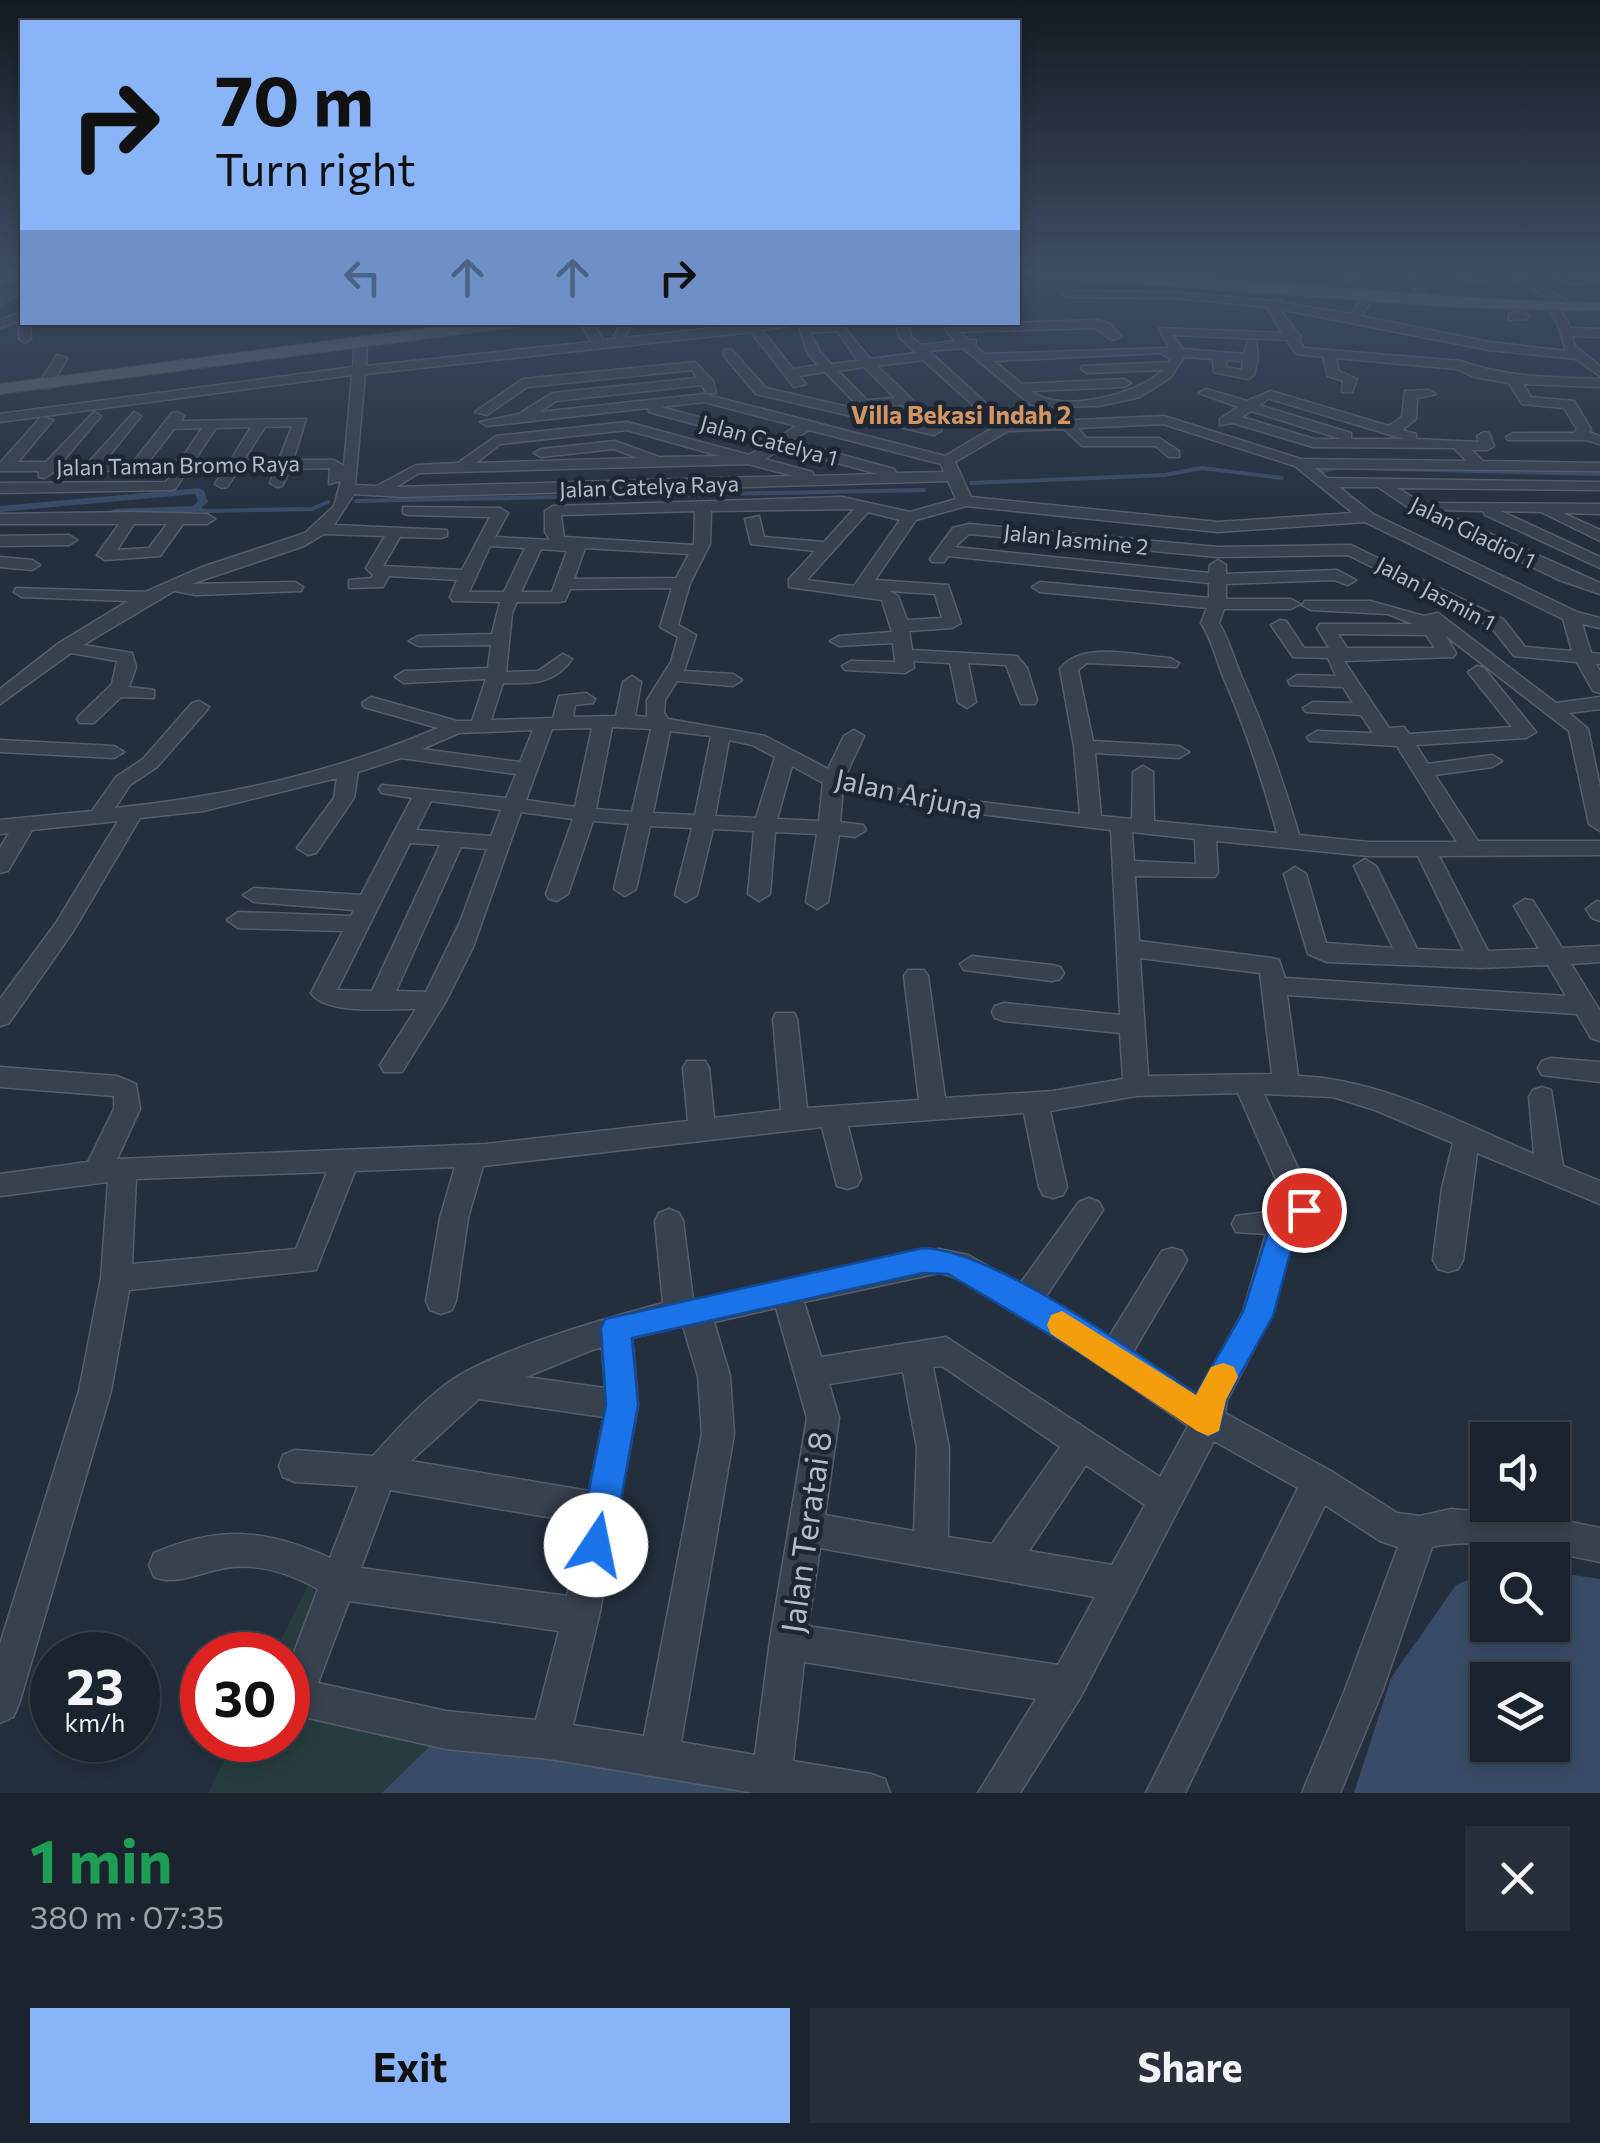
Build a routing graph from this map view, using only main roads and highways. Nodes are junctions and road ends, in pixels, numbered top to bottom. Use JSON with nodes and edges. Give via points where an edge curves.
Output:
{"nodes":[{"id":1,"x":263,"y":355,"type":"edge"},
{"id":2,"x":3,"y":390,"type":"edge"}],
"edges":[{"from":1,"to":2,"type":"main road","via":[[161,378]]}]}
